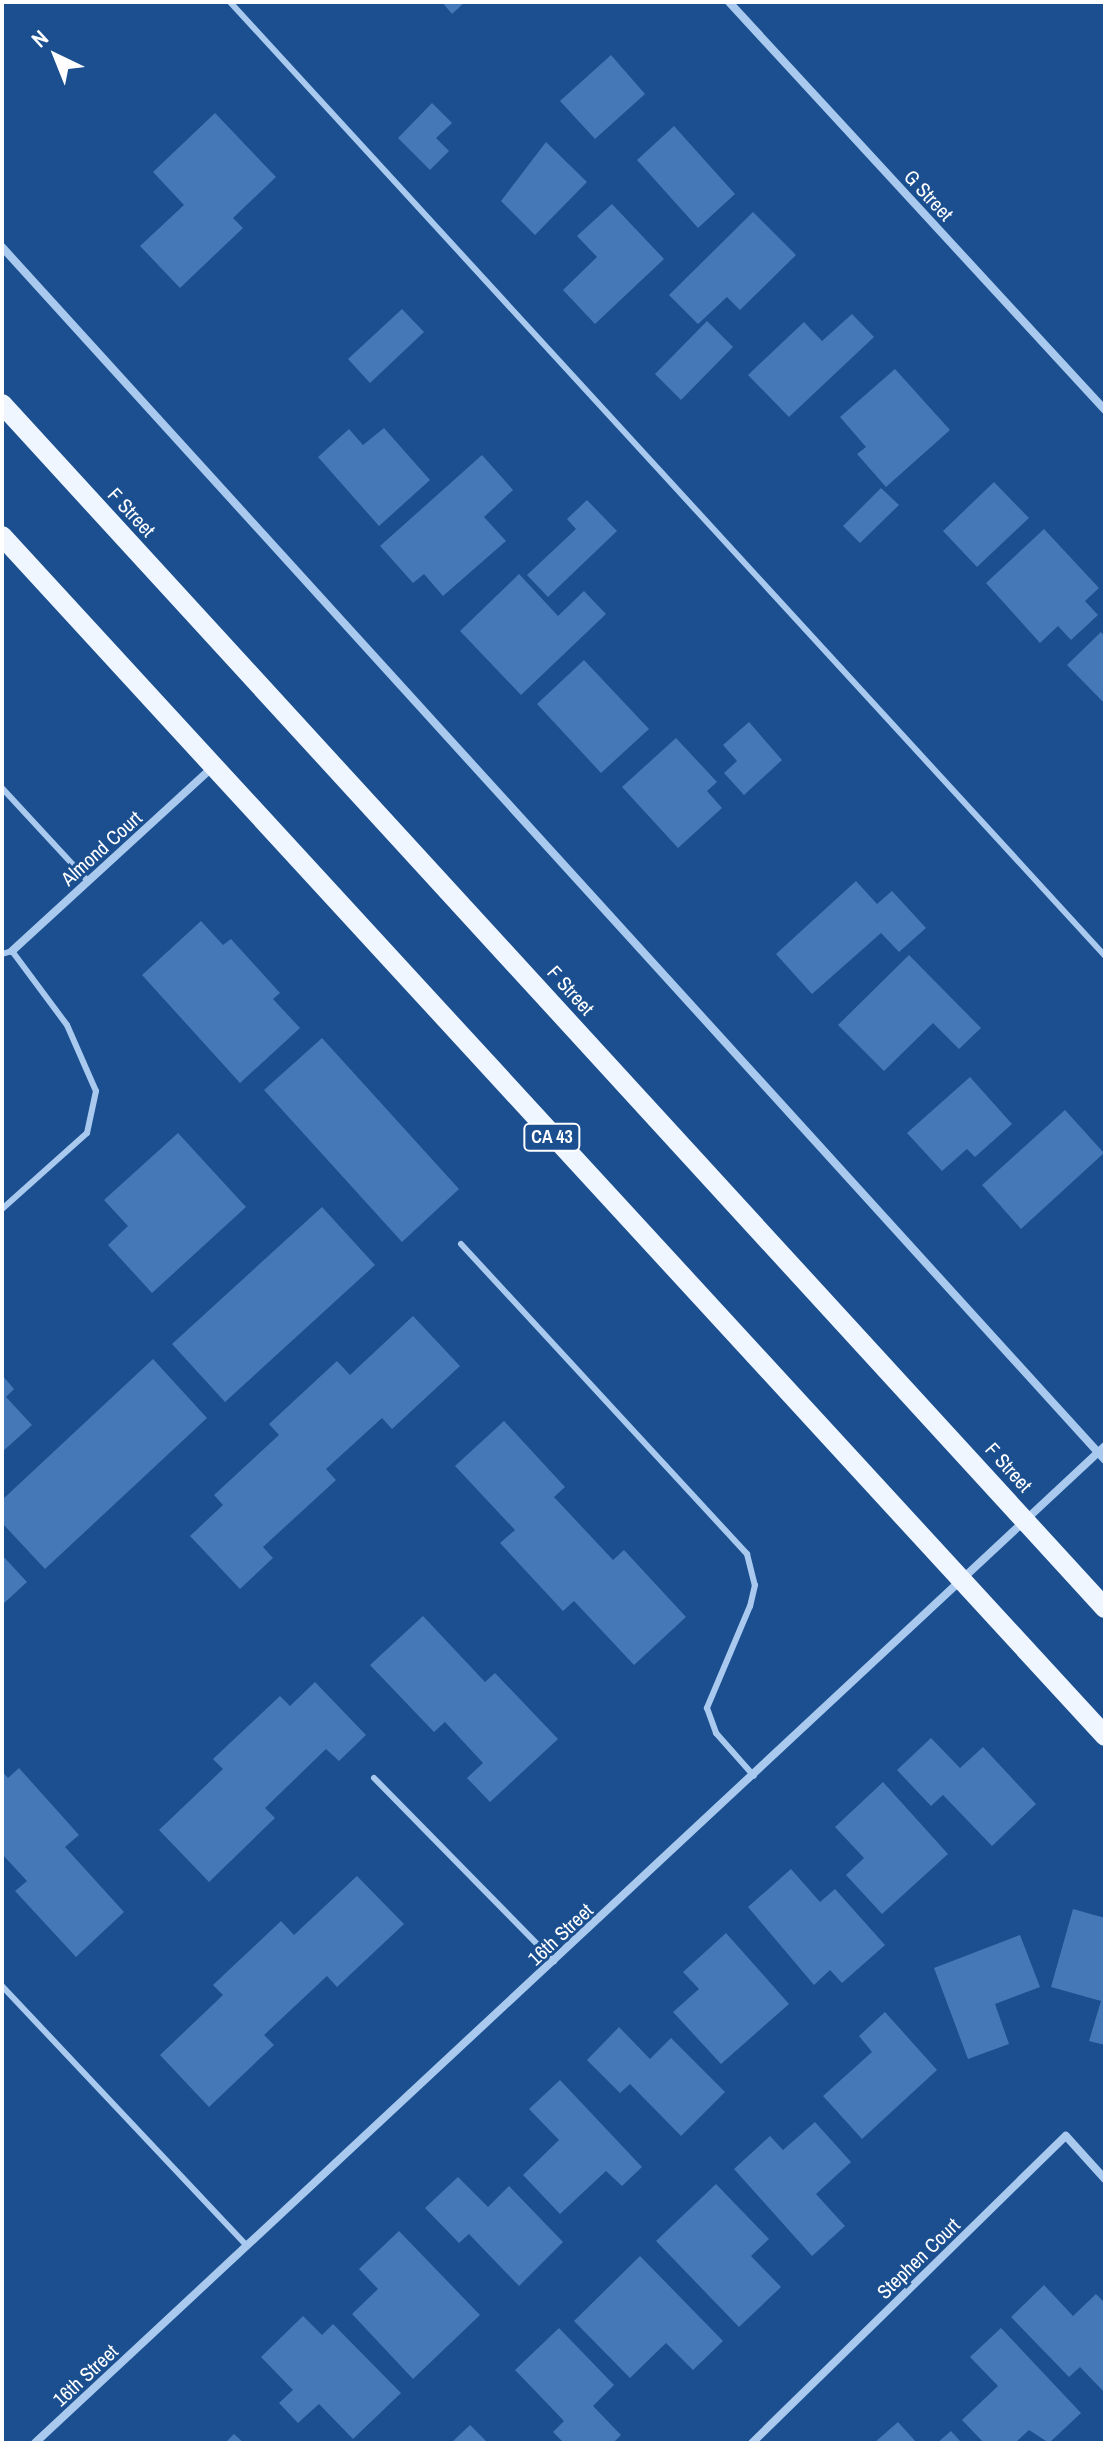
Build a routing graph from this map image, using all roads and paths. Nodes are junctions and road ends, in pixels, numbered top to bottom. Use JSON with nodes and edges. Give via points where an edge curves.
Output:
{"nodes":[{"id":1,"x":230,"y":2,"type":"edge"},
{"id":2,"x":729,"y":2,"type":"edge"},
{"id":3,"x":2,"y":247,"type":"edge"},
{"id":4,"x":2,"y":404,"type":"edge"},
{"id":5,"x":1105,"y":410,"type":"edge"},
{"id":6,"x":2,"y":536,"type":"edge"},
{"id":7,"x":212,"y":768,"type":"junction"},
{"id":8,"x":2,"y":788,"type":"edge"},
{"id":9,"x":88,"y":881,"type":"junction"},
{"id":10,"x":12,"y":951,"type":"junction"},
{"id":11,"x":2,"y":954,"type":"edge"},
{"id":12,"x":1105,"y":956,"type":"edge"},
{"id":13,"x":2,"y":1209,"type":"edge"},
{"id":14,"x":461,"y":1244,"type":"dead end"},
{"id":15,"x":1103,"y":1452,"type":"edge"},
{"id":16,"x":1025,"y":1520,"type":"junction"},
{"id":17,"x":963,"y":1581,"type":"junction"},
{"id":18,"x":1105,"y":1608,"type":"edge"},
{"id":19,"x":1105,"y":1736,"type":"edge"},
{"id":20,"x":754,"y":1776,"type":"junction"},
{"id":21,"x":374,"y":1778,"type":"dead end"},
{"id":22,"x":554,"y":1961,"type":"junction"},
{"id":23,"x":2,"y":1986,"type":"edge"},
{"id":24,"x":1105,"y":2179,"type":"edge"},
{"id":25,"x":247,"y":2246,"type":"junction"},
{"id":26,"x":35,"y":2443,"type":"edge"},
{"id":27,"x":752,"y":2443,"type":"edge"}],
"edges":[{"from":1,"to":12,"type":"lane"},
{"from":2,"to":5,"type":"street","name":"G Street"},
{"from":3,"to":15,"type":"street"},
{"from":4,"to":16,"type":"main road","name":"F Street"},
{"from":6,"to":7,"type":"main road","number":"CA 43"},
{"from":7,"to":9,"type":"street","name":"Almond Court"},
{"from":7,"to":17,"type":"main road","number":"CA 43"},
{"from":8,"to":9,"type":"lane"},
{"from":9,"to":10,"type":"street","name":"Almond Court"},
{"from":10,"to":11,"type":"lane"},
{"from":10,"to":13,"type":"lane","via":[[67,1025],[96,1091],[87,1133]]},
{"from":14,"to":20,"type":"lane","via":[[747,1554],[755,1585],[750,1606],[707,1708],[716,1733]]},
{"from":15,"to":16,"type":"street","name":"16th Street"},
{"from":16,"to":17,"type":"street","name":"16th Street"},
{"from":16,"to":18,"type":"main road","name":"F Street"},
{"from":17,"to":19,"type":"main road","number":"CA 43"},
{"from":17,"to":20,"type":"street","name":"16th Street"},
{"from":20,"to":22,"type":"street","name":"16th Street"},
{"from":21,"to":22,"type":"lane"},
{"from":22,"to":25,"type":"street","name":"16th Street"},
{"from":23,"to":25,"type":"lane"},
{"from":24,"to":27,"type":"street","name":"Stephen Court","via":[[1066,2136]]},
{"from":25,"to":26,"type":"street","name":"16th Street"}]}
